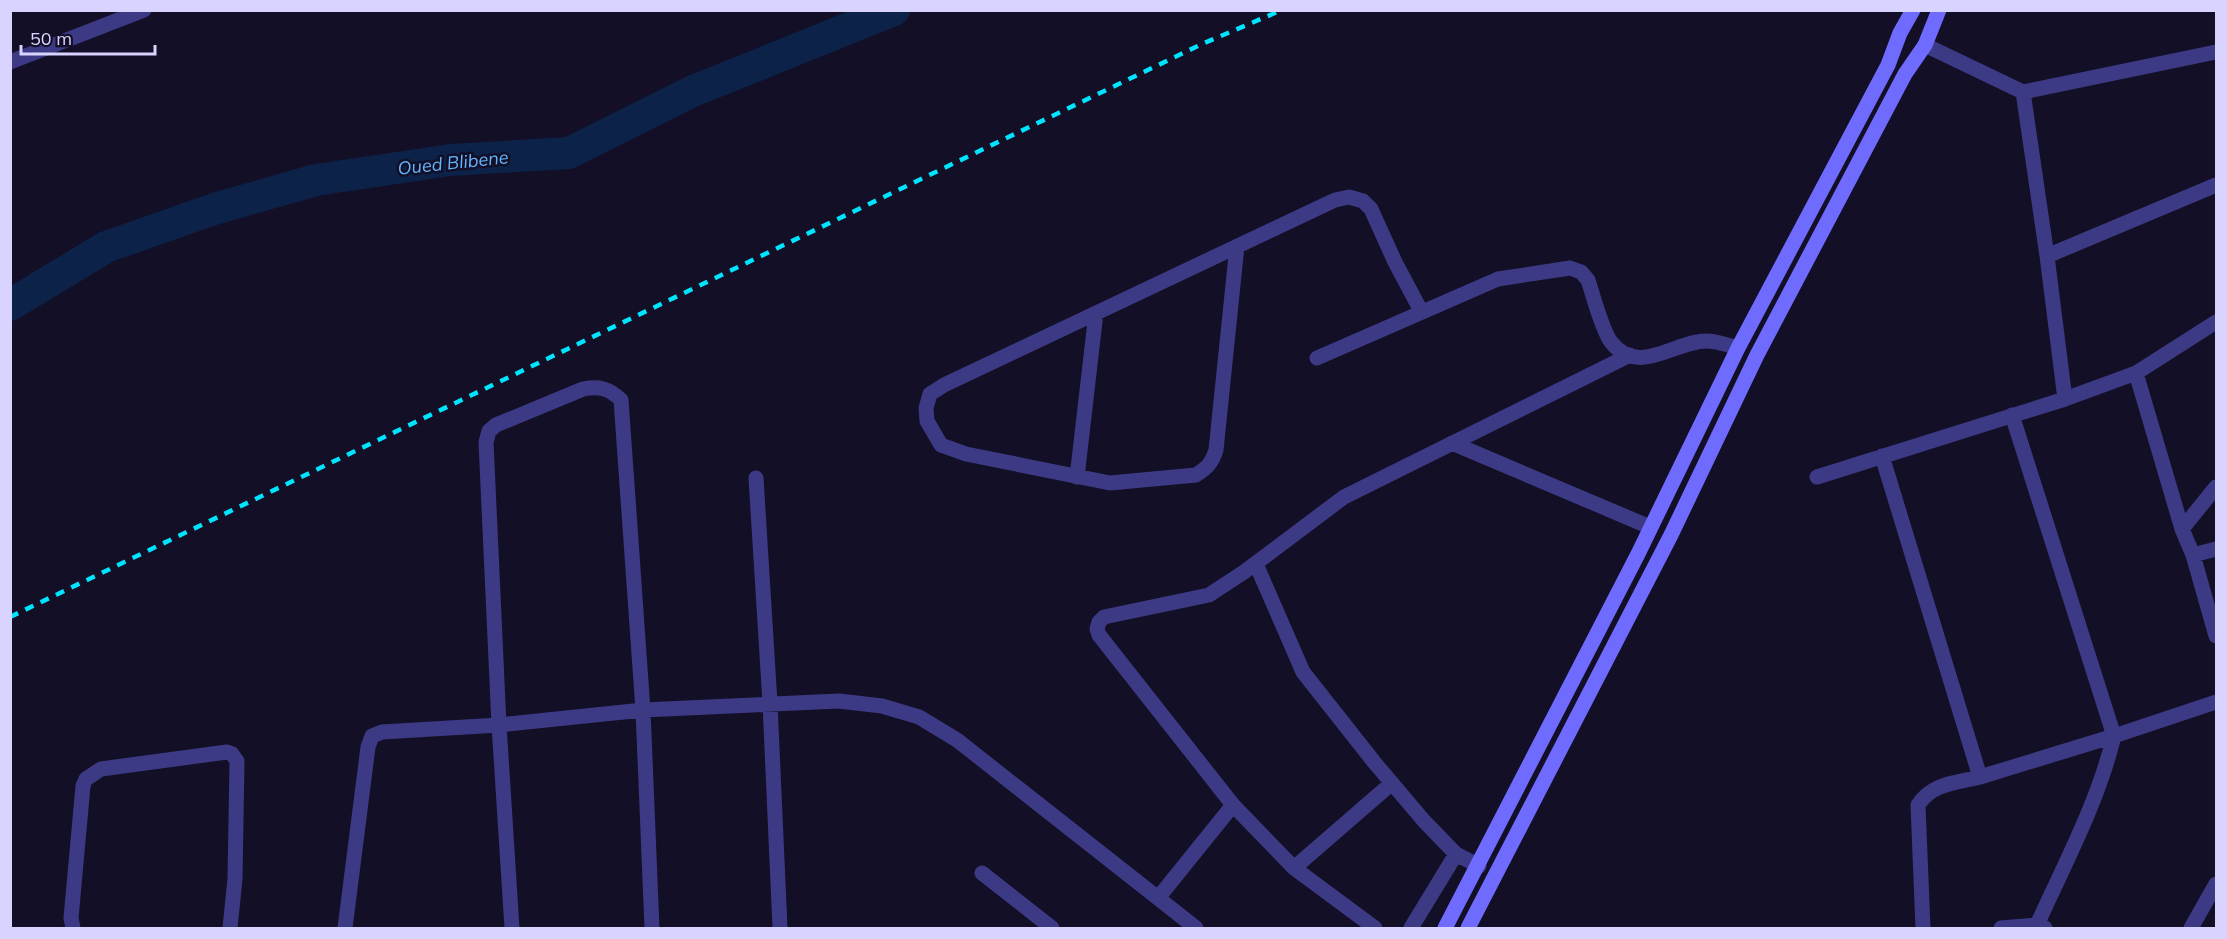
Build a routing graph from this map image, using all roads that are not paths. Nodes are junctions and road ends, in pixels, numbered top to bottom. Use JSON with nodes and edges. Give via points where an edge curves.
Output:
{"nodes":[{"id":1,"x":144,"y":10,"type":"edge"},
{"id":2,"x":1913,"y":10,"type":"edge"},
{"id":3,"x":1939,"y":10,"type":"edge"},
{"id":4,"x":1904,"y":26,"type":"junction"},
{"id":5,"x":1897,"y":40,"type":"junction"},
{"id":6,"x":1924,"y":46,"type":"junction"},
{"id":7,"x":2217,"y":52,"type":"edge"},
{"id":8,"x":10,"y":62,"type":"edge"},
{"id":9,"x":2023,"y":92,"type":"junction"},
{"id":10,"x":2217,"y":185,"type":"edge"},
{"id":11,"x":1237,"y":246,"type":"junction"},
{"id":12,"x":2047,"y":256,"type":"junction"},
{"id":13,"x":1422,"y":311,"type":"junction"},
{"id":14,"x":1096,"y":313,"type":"junction"},
{"id":15,"x":2217,"y":322,"type":"edge"},
{"id":16,"x":1738,"y":348,"type":"junction"},
{"id":17,"x":1630,"y":355,"type":"junction"},
{"id":18,"x":1317,"y":358,"type":"dead end"},
{"id":19,"x":2136,"y":373,"type":"junction"},
{"id":20,"x":2066,"y":399,"type":"junction"},
{"id":21,"x":2012,"y":415,"type":"junction"},
{"id":22,"x":1452,"y":443,"type":"junction"},
{"id":23,"x":1882,"y":456,"type":"junction"},
{"id":24,"x":1077,"y":477,"type":"junction"},
{"id":25,"x":1817,"y":477,"type":"dead end"},
{"id":26,"x":756,"y":478,"type":"dead end"},
{"id":27,"x":2217,"y":487,"type":"edge"},
{"id":28,"x":1676,"y":525,"type":"junction"},
{"id":29,"x":1651,"y":526,"type":"junction"},
{"id":30,"x":2182,"y":529,"type":"junction"},
{"id":31,"x":1666,"y":544,"type":"junction"},
{"id":32,"x":2217,"y":549,"type":"edge"},
{"id":33,"x":2193,"y":555,"type":"junction"},
{"id":34,"x":1256,"y":564,"type":"junction"},
{"id":35,"x":2217,"y":636,"type":"edge"},
{"id":36,"x":2217,"y":702,"type":"edge"},
{"id":37,"x":770,"y":703,"type":"junction"},
{"id":38,"x":643,"y":710,"type":"junction"},
{"id":39,"x":499,"y":725,"type":"junction"},
{"id":40,"x":2114,"y":736,"type":"junction"},
{"id":41,"x":1980,"y":777,"type":"junction"},
{"id":42,"x":1392,"y":783,"type":"junction"},
{"id":43,"x":1233,"y":806,"type":"junction"},
{"id":44,"x":1456,"y":854,"type":"junction"},
{"id":45,"x":1479,"y":866,"type":"junction"},
{"id":46,"x":1294,"y":868,"type":"junction"},
{"id":47,"x":982,"y":873,"type":"dead end"},
{"id":48,"x":2217,"y":884,"type":"edge"},
{"id":49,"x":1158,"y":898,"type":"junction"},
{"id":50,"x":2041,"y":927,"type":"edge"},
{"id":51,"x":73,"y":928,"type":"edge"},
{"id":52,"x":230,"y":928,"type":"edge"},
{"id":53,"x":345,"y":928,"type":"edge"},
{"id":54,"x":512,"y":928,"type":"edge"},
{"id":55,"x":652,"y":928,"type":"edge"},
{"id":56,"x":780,"y":928,"type":"edge"},
{"id":57,"x":1052,"y":928,"type":"edge"},
{"id":58,"x":1196,"y":928,"type":"edge"},
{"id":59,"x":1375,"y":928,"type":"edge"},
{"id":60,"x":1411,"y":928,"type":"edge"},
{"id":61,"x":1445,"y":928,"type":"edge"},
{"id":62,"x":1468,"y":928,"type":"edge"},
{"id":63,"x":1923,"y":928,"type":"edge"},
{"id":64,"x":2001,"y":928,"type":"edge"},
{"id":65,"x":2191,"y":928,"type":"edge"}],
"edges":[{"from":1,"to":8,"type":"street"},
{"from":2,"to":4,"type":"main road"},
{"from":3,"to":6,"type":"main road"},
{"from":4,"to":5,"type":"main road"},
{"from":4,"to":6,"type":"main road","via":[[1918,27]]},
{"from":5,"to":6,"type":"main road","via":[[1904,53]]},
{"from":5,"to":16,"type":"main road","via":[[1888,64]]},
{"from":6,"to":9,"type":"street"},
{"from":6,"to":28,"type":"main road","via":[[1905,74],[1757,355]]},
{"from":7,"to":9,"type":"street"},
{"from":9,"to":12,"type":"street"},
{"from":10,"to":12,"type":"street"},
{"from":11,"to":13,"type":"street","via":[[1335,200],[1349,197],[1363,201],[1371,209]]},
{"from":11,"to":14,"type":"street"},
{"from":11,"to":24,"type":"street","via":[[1213,460],[1196,475],[1110,483]]},
{"from":12,"to":20,"type":"street"},
{"from":13,"to":17,"type":"street","via":[[1498,279],[1570,268],[1588,280],[1610,341]]},
{"from":13,"to":18,"type":"street"},
{"from":14,"to":24,"type":"street"},
{"from":14,"to":24,"type":"street","via":[[944,385],[930,394],[926,408],[927,421],[941,445],[966,454]]},
{"from":15,"to":19,"type":"street"},
{"from":16,"to":17,"type":"street","via":[[1714,341],[1696,342],[1657,356]]},
{"from":16,"to":29,"type":"main road"},
{"from":17,"to":22,"type":"street"},
{"from":19,"to":20,"type":"street"},
{"from":19,"to":30,"type":"street"},
{"from":20,"to":21,"type":"street"},
{"from":21,"to":23,"type":"street"},
{"from":21,"to":40,"type":"street"},
{"from":22,"to":29,"type":"street"},
{"from":22,"to":34,"type":"street","via":[[1344,497]]},
{"from":23,"to":25,"type":"street"},
{"from":23,"to":41,"type":"street"},
{"from":26,"to":37,"type":"street"},
{"from":27,"to":30,"type":"street"},
{"from":28,"to":29,"type":"main road","via":[[1671,515],[1664,513]]},
{"from":28,"to":31,"type":"main road"},
{"from":29,"to":31,"type":"main road","via":[[1652,544]]},
{"from":29,"to":45,"type":"main road"},
{"from":30,"to":33,"type":"street"},
{"from":31,"to":62,"type":"main road"},
{"from":32,"to":33,"type":"street"},
{"from":33,"to":35,"type":"street"},
{"from":34,"to":42,"type":"street","via":[[1303,672]]},
{"from":34,"to":43,"type":"street","via":[[1209,595],[1104,617],[1097,629]]},
{"from":36,"to":40,"type":"street"},
{"from":37,"to":38,"type":"street"},
{"from":37,"to":49,"type":"street","via":[[839,701],[882,706],[919,717],[957,740]]},
{"from":37,"to":56,"type":"street"},
{"from":38,"to":39,"type":"street"},
{"from":38,"to":39,"type":"street","via":[[621,400],[612,391],[597,387],[583,389],[489,431],[486,442]]},
{"from":38,"to":55,"type":"street"},
{"from":39,"to":53,"type":"street","via":[[382,732],[372,736]]},
{"from":39,"to":54,"type":"street"},
{"from":40,"to":41,"type":"street"},
{"from":40,"to":50,"type":"street","via":[[2096,796]]},
{"from":41,"to":63,"type":"street","via":[[1935,788],[1924,794],[1918,805]]},
{"from":42,"to":44,"type":"street"},
{"from":42,"to":46,"type":"street"},
{"from":43,"to":46,"type":"street"},
{"from":43,"to":49,"type":"street"},
{"from":44,"to":45,"type":"street"},
{"from":44,"to":60,"type":"street"},
{"from":45,"to":61,"type":"main road"},
{"from":46,"to":59,"type":"street"},
{"from":47,"to":57,"type":"street"},
{"from":48,"to":65,"type":"street"},
{"from":49,"to":58,"type":"street"},
{"from":50,"to":64,"type":"street"},
{"from":51,"to":52,"type":"street","via":[[86,779],[101,769],[227,752],[237,761]]}]}
